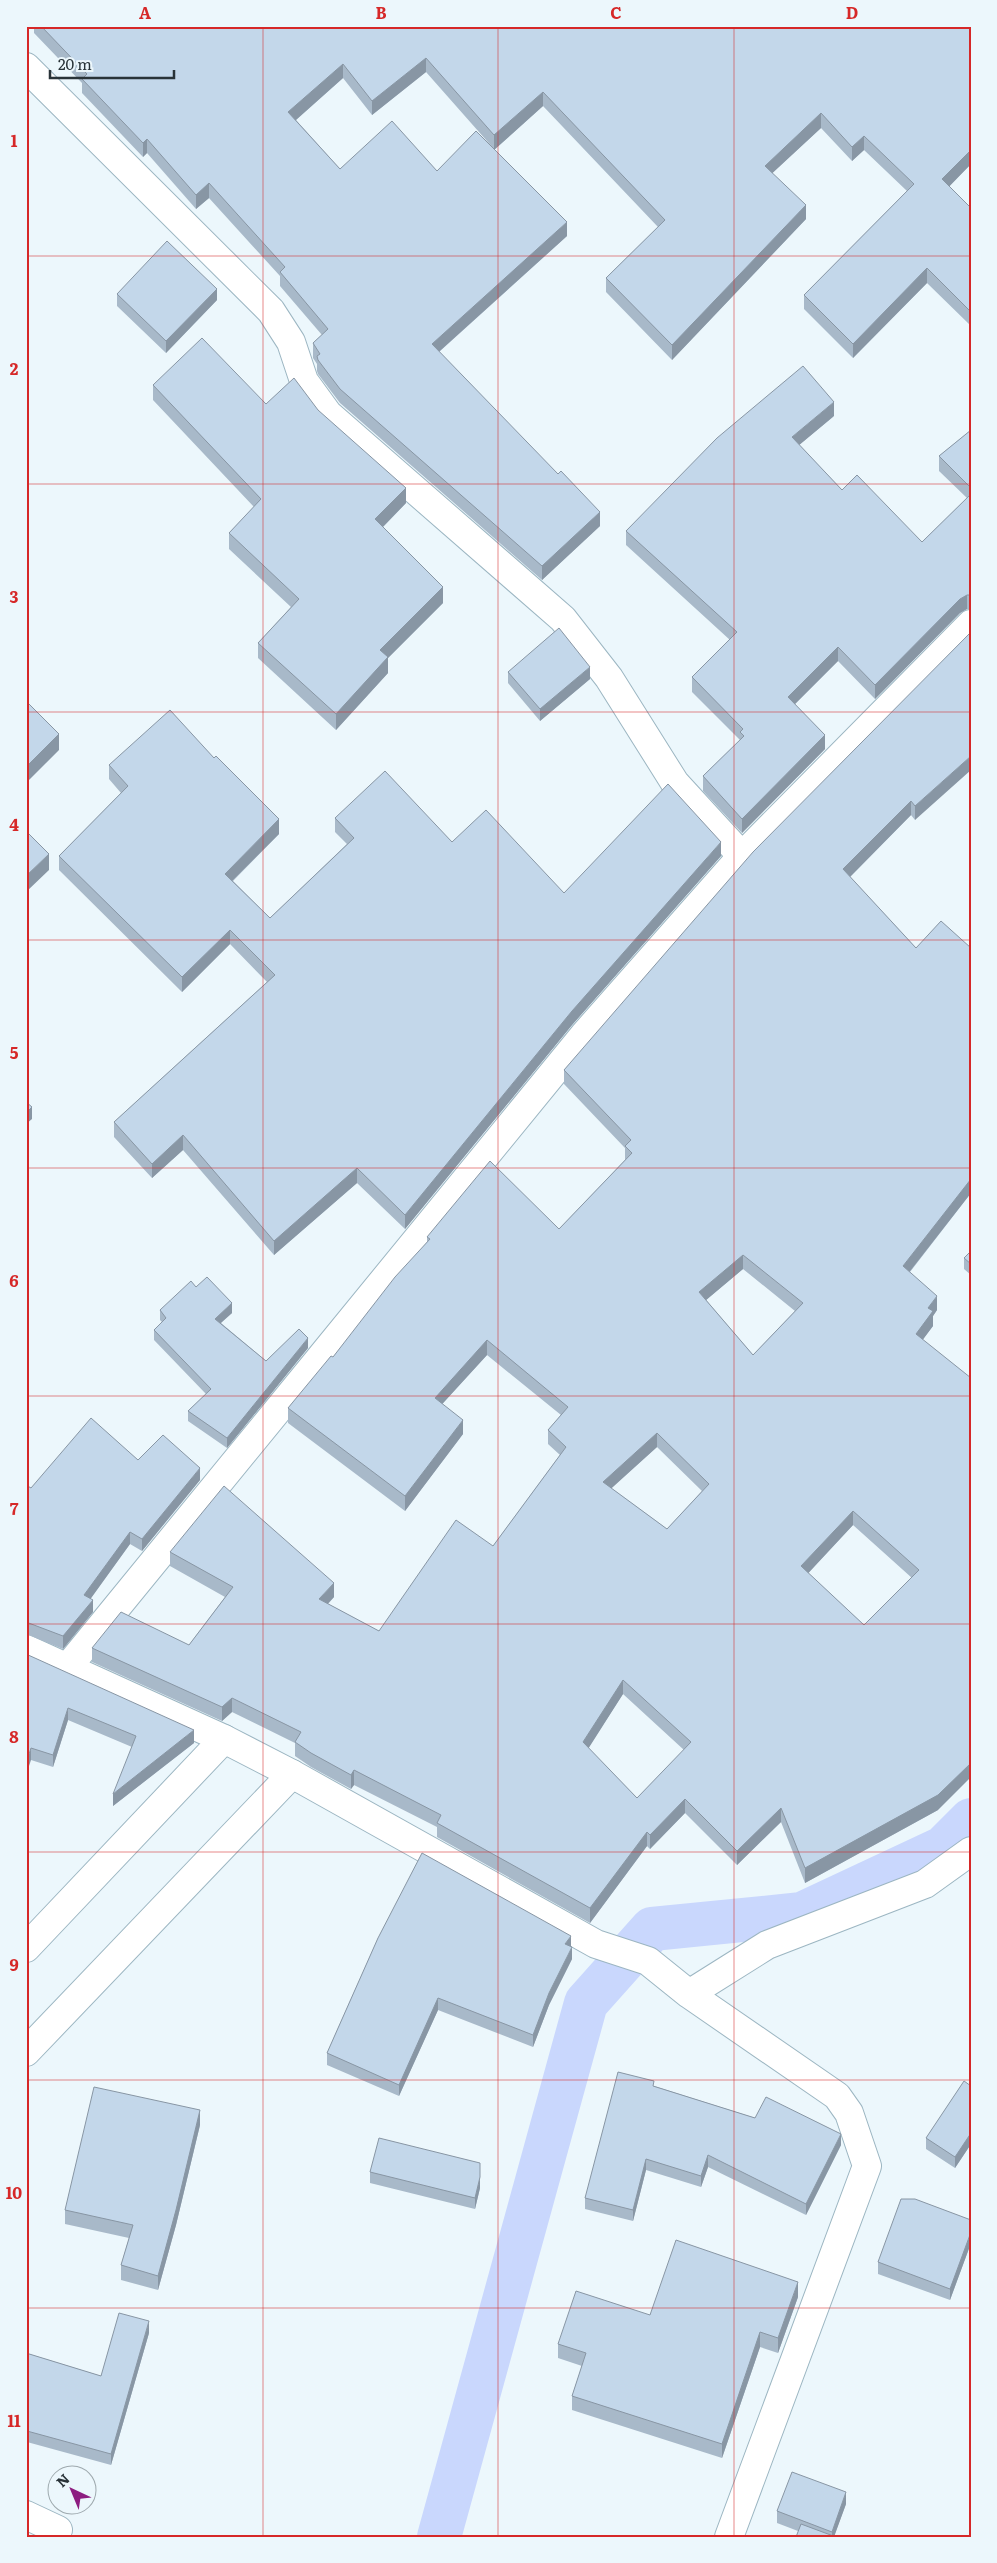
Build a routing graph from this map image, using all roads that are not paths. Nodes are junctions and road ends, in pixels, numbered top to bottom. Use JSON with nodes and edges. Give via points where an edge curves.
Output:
{"nodes":[{"id":1,"x":26,"y":66,"type":"edge"},
{"id":2,"x":971,"y":624,"type":"edge"},
{"id":3,"x":742,"y":856,"type":"junction"},
{"id":4,"x":26,"y":1649,"type":"edge"},
{"id":5,"x":67,"y":1668,"type":"junction"},
{"id":6,"x":224,"y":1739,"type":"junction"},
{"id":7,"x":292,"y":1774,"type":"junction"},
{"id":8,"x":971,"y":1851,"type":"edge"},
{"id":9,"x":26,"y":1948,"type":"edge"},
{"id":10,"x":689,"y":1994,"type":"junction"},
{"id":11,"x":26,"y":2052,"type":"edge"},
{"id":12,"x":26,"y":2516,"type":"edge"},
{"id":13,"x":58,"y":2530,"type":"dead end"},
{"id":14,"x":729,"y":2537,"type":"edge"}],
"edges":[{"from":1,"to":3,"type":"street","via":[[270,311],[291,342],[304,381],[328,414],[563,620],[609,678],[675,783]]},
{"from":2,"to":3,"type":"street"},
{"from":3,"to":5,"type":"street","via":[[584,1035]]},
{"from":4,"to":5,"type":"street"},
{"from":5,"to":6,"type":"street"},
{"from":6,"to":7,"type":"street"},
{"from":6,"to":9,"type":"street"},
{"from":7,"to":10,"type":"street","via":[[596,1944],[648,1961]]},
{"from":7,"to":11,"type":"street"},
{"from":8,"to":10,"type":"street","via":[[924,1884],[767,1945]]},
{"from":10,"to":14,"type":"street","via":[[837,2096],[849,2113],[866,2166]]},
{"from":12,"to":13,"type":"street"}]}
